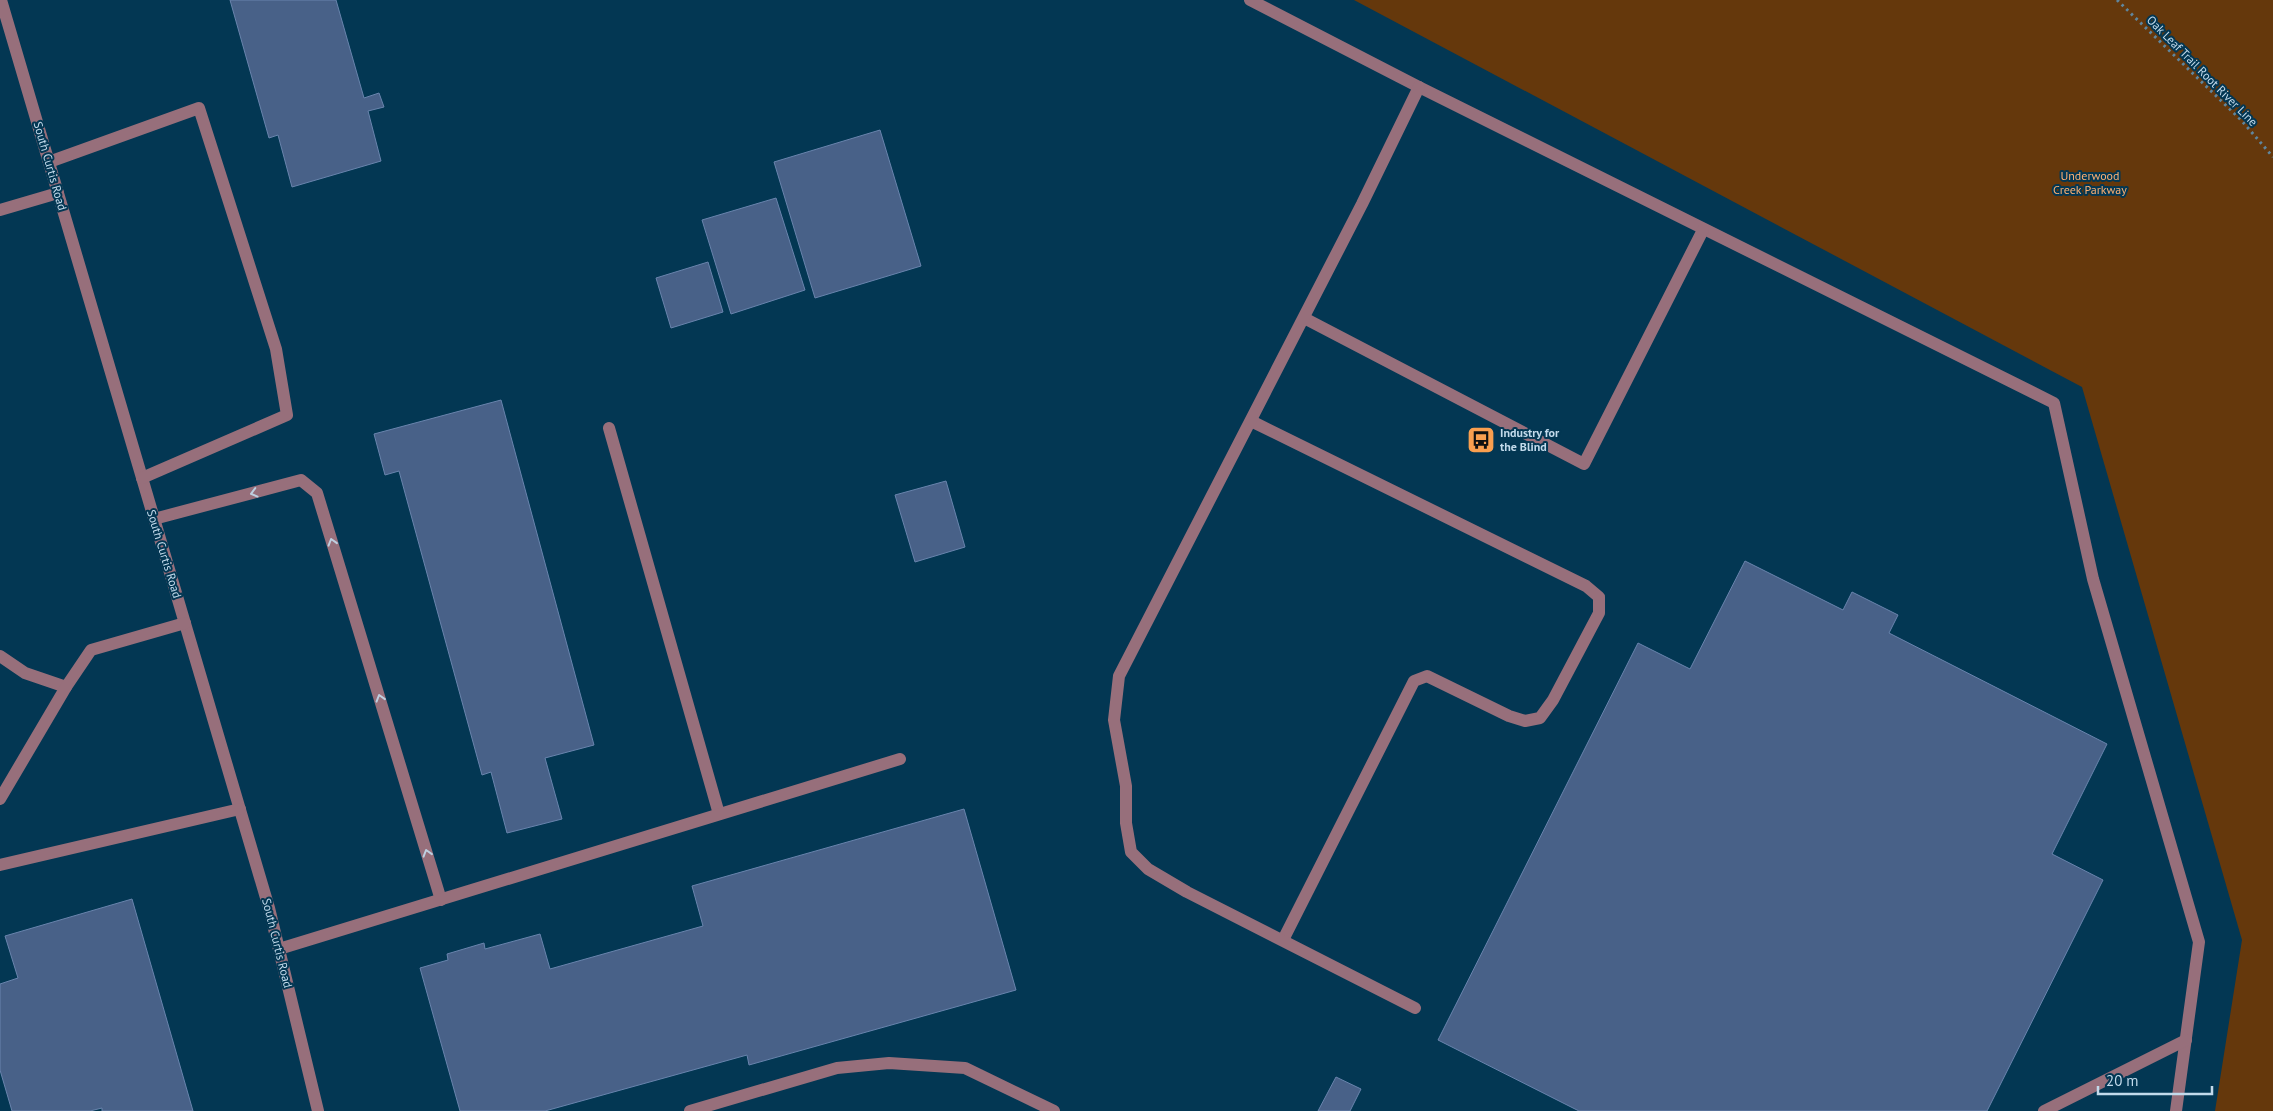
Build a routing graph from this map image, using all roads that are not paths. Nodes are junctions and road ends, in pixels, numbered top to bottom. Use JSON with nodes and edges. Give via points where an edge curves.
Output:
{"nodes":[{"id":1,"x":1,"y":0,"type":"edge"},
{"id":2,"x":1250,"y":0,"type":"edge"},
{"id":3,"x":1419,"y":87,"type":"junction"},
{"id":4,"x":49,"y":162,"type":"junction"},
{"id":5,"x":58,"y":193,"type":"junction"},
{"id":6,"x":0,"y":210,"type":"edge"},
{"id":7,"x":1703,"y":230,"type":"junction"},
{"id":8,"x":1304,"y":318,"type":"junction"},
{"id":9,"x":1250,"y":421,"type":"junction"},
{"id":10,"x":609,"y":428,"type":"dead end"},
{"id":11,"x":142,"y":478,"type":"junction"},
{"id":12,"x":154,"y":519,"type":"junction"},
{"id":13,"x":185,"y":623,"type":"junction"},
{"id":14,"x":0,"y":656,"type":"edge"},
{"id":15,"x":66,"y":687,"type":"junction"},
{"id":16,"x":900,"y":759,"type":"dead end"},
{"id":17,"x":0,"y":799,"type":"edge"},
{"id":18,"x":240,"y":809,"type":"junction"},
{"id":19,"x":719,"y":814,"type":"junction"},
{"id":20,"x":0,"y":865,"type":"edge"},
{"id":21,"x":441,"y":900,"type":"junction"},
{"id":22,"x":1283,"y":940,"type":"junction"},
{"id":23,"x":279,"y":949,"type":"junction"},
{"id":24,"x":1415,"y":1008,"type":"dead end"},
{"id":25,"x":2186,"y":1040,"type":"junction"},
{"id":26,"x":318,"y":1111,"type":"edge"},
{"id":27,"x":690,"y":1111,"type":"edge"},
{"id":28,"x":1054,"y":1111,"type":"edge"},
{"id":29,"x":2044,"y":1111,"type":"edge"},
{"id":30,"x":2176,"y":1111,"type":"edge"}],
"edges":[{"from":1,"to":4,"type":"street","name":"South Curtis Road"},
{"from":2,"to":3,"type":"street"},
{"from":3,"to":7,"type":"street"},
{"from":3,"to":8,"type":"street"},
{"from":4,"to":5,"type":"street","name":"South Curtis Road"},
{"from":4,"to":11,"type":"street","via":[[199,108],[276,349],[287,415]]},
{"from":5,"to":6,"type":"street"},
{"from":5,"to":11,"type":"street","name":"South Curtis Road"},
{"from":7,"to":8,"type":"street","via":[[1584,464]]},
{"from":7,"to":25,"type":"street","via":[[2054,403],[2093,579],[2199,942]]},
{"from":8,"to":9,"type":"street"},
{"from":9,"to":22,"type":"street","via":[[1119,676],[1114,720],[1126,786],[1126,823],[1131,852],[1148,869],[1187,892]]},
{"from":9,"to":22,"type":"street","via":[[1586,586],[1599,597],[1599,613],[1554,700],[1540,718],[1525,721],[1509,716],[1427,676],[1414,681]]},
{"from":10,"to":19,"type":"street"},
{"from":11,"to":12,"type":"street","name":"South Curtis Road"},
{"from":12,"to":13,"type":"street","name":"South Curtis Road"},
{"from":21,"to":12,"type":"street","one_way":true,"via":[[317,493],[301,480]]},
{"from":13,"to":15,"type":"street","via":[[92,650]]},
{"from":13,"to":18,"type":"street","name":"South Curtis Road"},
{"from":14,"to":15,"type":"street","via":[[25,673]]},
{"from":15,"to":17,"type":"street"},
{"from":16,"to":19,"type":"street"},
{"from":18,"to":20,"type":"street"},
{"from":18,"to":23,"type":"street","name":"South Curtis Road"},
{"from":19,"to":21,"type":"street"},
{"from":21,"to":23,"type":"street"},
{"from":22,"to":24,"type":"street"},
{"from":23,"to":26,"type":"street","name":"South Curtis Road"},
{"from":25,"to":29,"type":"street"},
{"from":25,"to":30,"type":"street"},
{"from":27,"to":28,"type":"street","via":[[837,1068],[889,1062],[965,1068]]}]}
